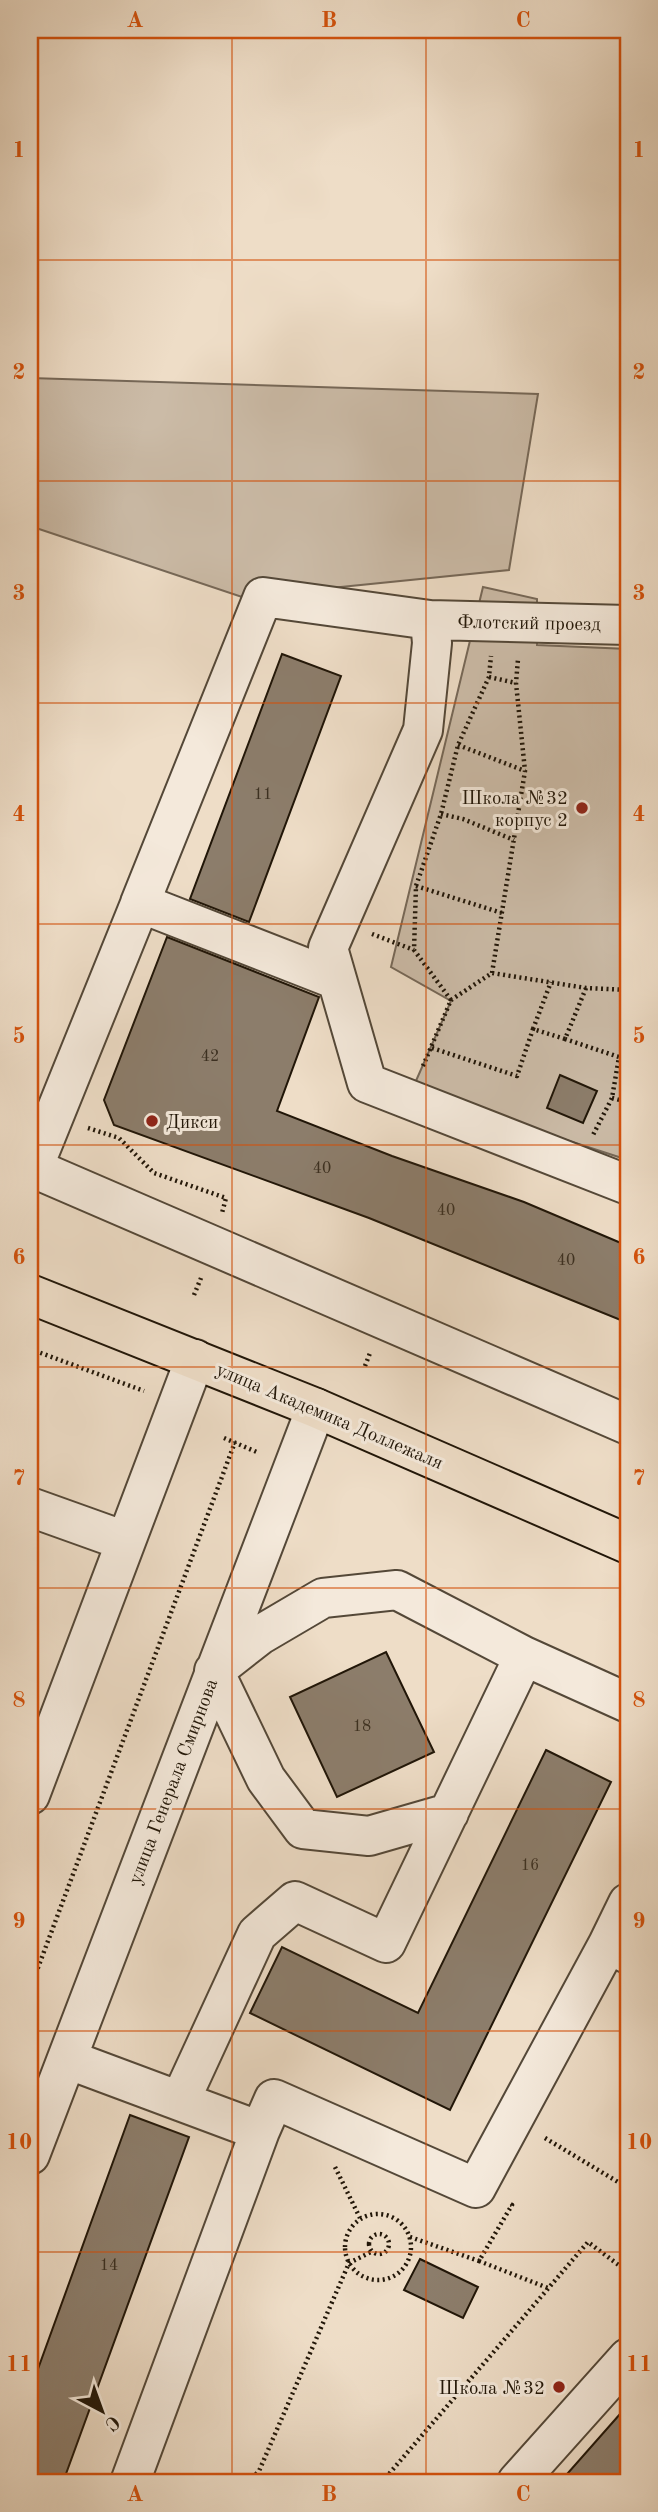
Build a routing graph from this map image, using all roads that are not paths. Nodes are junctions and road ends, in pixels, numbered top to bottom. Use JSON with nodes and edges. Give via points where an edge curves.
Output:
{"nodes":[{"id":1,"x":430,"y":620,"type":"junction"},
{"id":2,"x":628,"y":625,"type":"edge"},
{"id":3,"x":141,"y":899,"type":"junction"},
{"id":4,"x":337,"y":980,"type":"junction"},
{"id":5,"x":628,"y":1185,"type":"edge"},
{"id":6,"x":30,"y":1294,"type":"edge"},
{"id":7,"x":195,"y":1359,"type":"junction"},
{"id":8,"x":316,"y":1408,"type":"junction"},
{"id":9,"x":628,"y":1426,"type":"edge"},
{"id":10,"x":30,"y":1507,"type":"edge"},
{"id":11,"x":125,"y":1541,"type":"junction"},
{"id":12,"x":628,"y":1544,"type":"edge"},
{"id":13,"x":524,"y":1656,"type":"junction"},
{"id":14,"x":214,"y":1671,"type":"junction"},
{"id":15,"x":628,"y":1703,"type":"edge"},
{"id":16,"x":30,"y":1795,"type":"edge"},
{"id":17,"x":449,"y":1813,"type":"junction"},
{"id":18,"x":628,"y":1903,"type":"edge"},
{"id":19,"x":618,"y":1949,"type":"edge"},
{"id":20,"x":66,"y":2059,"type":"junction"},
{"id":21,"x":180,"y":2101,"type":"junction"},
{"id":22,"x":260,"y":2131,"type":"junction"},
{"id":23,"x":30,"y":2155,"type":"edge"},
{"id":24,"x":628,"y":2358,"type":"edge"},
{"id":25,"x":130,"y":2482,"type":"edge"},
{"id":26,"x":517,"y":2482,"type":"edge"}],
"edges":[{"from":1,"to":2,"type":"street","name":"Флотский проезд"},
{"from":1,"to":3,"type":"street","name":"Флотский проезд","via":[[263,597]]},
{"from":1,"to":4,"type":"street","via":[[423,730],[328,948]]},
{"from":3,"to":4,"type":"street"},
{"from":3,"to":9,"type":"street","via":[[33,1168]]},
{"from":4,"to":5,"type":"street","via":[[367,1083]]},
{"from":6,"to":7,"type":"main road","name":"улица Академика Доллежаля"},
{"from":7,"to":8,"type":"main road","name":"улица Академика Доллежаля"},
{"from":7,"to":11,"type":"street"},
{"from":8,"to":12,"type":"main road","name":"улица Академика Доллежаля"},
{"from":8,"to":14,"type":"street","name":"улица Генерала Смирнова"},
{"from":10,"to":11,"type":"street"},
{"from":11,"to":16,"type":"street"},
{"from":13,"to":14,"type":"street","via":[[397,1590],[323,1598]]},
{"from":13,"to":15,"type":"street"},
{"from":13,"to":17,"type":"street"},
{"from":14,"to":17,"type":"street","via":[[266,1779],[303,1829],[369,1836]]},
{"from":14,"to":20,"type":"street","name":"улица Генерала Смирнова"},
{"from":17,"to":21,"type":"street","via":[[386,1943],[295,1901],[257,1934]]},
{"from":18,"to":19,"type":"street"},
{"from":19,"to":22,"type":"street","via":[[476,2189],[274,2099]]},
{"from":20,"to":21,"type":"street"},
{"from":20,"to":23,"type":"street","name":"улица Генерала Смирнова"},
{"from":21,"to":22,"type":"street"},
{"from":22,"to":25,"type":"street"},
{"from":24,"to":26,"type":"street"}]}
